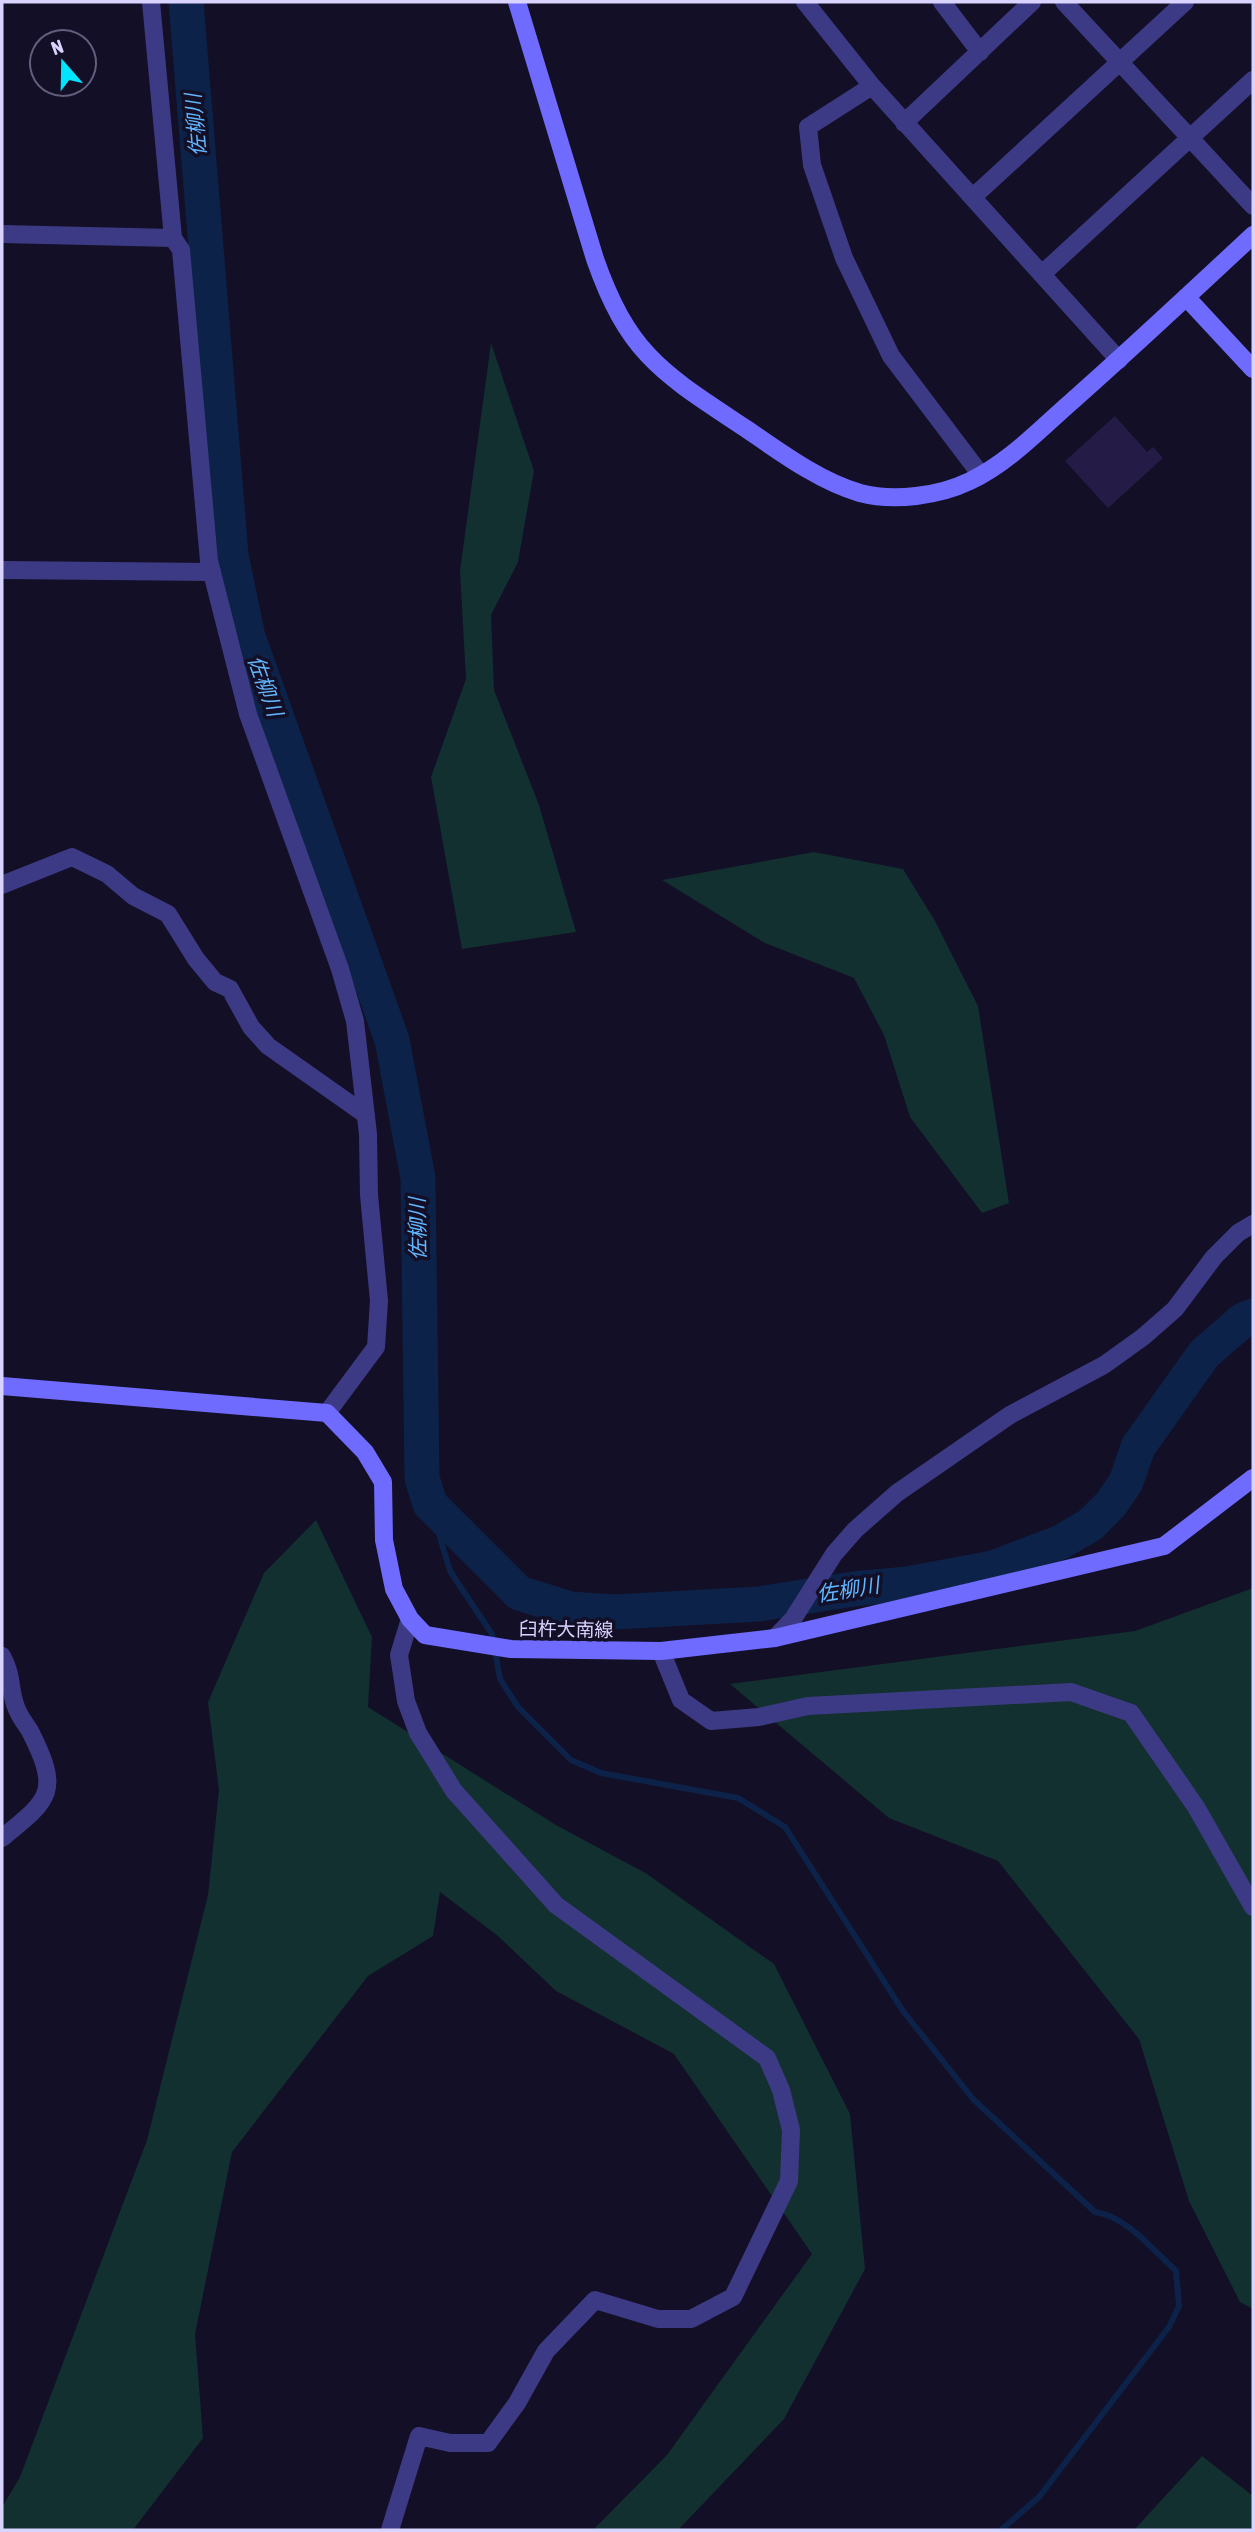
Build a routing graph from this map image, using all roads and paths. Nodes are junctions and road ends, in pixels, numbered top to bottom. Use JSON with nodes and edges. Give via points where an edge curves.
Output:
{"nodes":[{"id":1,"x":151,"y":2,"type":"edge"},
{"id":2,"x":517,"y":2,"type":"edge"},
{"id":3,"x":805,"y":2,"type":"edge"},
{"id":4,"x":942,"y":2,"type":"edge"},
{"id":5,"x":1032,"y":2,"type":"edge"},
{"id":6,"x":1064,"y":2,"type":"edge"},
{"id":7,"x":1185,"y":2,"type":"edge"},
{"id":8,"x":980,"y":52,"type":"junction"},
{"id":9,"x":1120,"y":62,"type":"junction"},
{"id":10,"x":1253,"y":80,"type":"edge"},
{"id":11,"x":872,"y":86,"type":"junction"},
{"id":12,"x":904,"y":123,"type":"junction"},
{"id":13,"x":1190,"y":138,"type":"junction"},
{"id":14,"x":973,"y":197,"type":"junction"},
{"id":15,"x":1253,"y":206,"type":"edge"},
{"id":16,"x":2,"y":234,"type":"edge"},
{"id":17,"x":1253,"y":235,"type":"edge"},
{"id":18,"x":173,"y":239,"type":"junction"},
{"id":19,"x":1042,"y":274,"type":"junction"},
{"id":20,"x":1186,"y":297,"type":"junction"},
{"id":21,"x":1119,"y":360,"type":"junction"},
{"id":22,"x":1253,"y":369,"type":"edge"},
{"id":23,"x":981,"y":475,"type":"junction"},
{"id":24,"x":2,"y":570,"type":"edge"},
{"id":25,"x":212,"y":572,"type":"junction"},
{"id":26,"x":2,"y":885,"type":"edge"},
{"id":27,"x":366,"y":1115,"type":"junction"},
{"id":28,"x":1253,"y":1224,"type":"edge"},
{"id":29,"x":2,"y":1386,"type":"edge"},
{"id":30,"x":327,"y":1413,"type":"junction"},
{"id":31,"x":1253,"y":1478,"type":"edge"},
{"id":32,"x":410,"y":1619,"type":"junction"},
{"id":33,"x":775,"y":1638,"type":"junction"},
{"id":34,"x":661,"y":1651,"type":"junction"},
{"id":35,"x":2,"y":1656,"type":"edge"},
{"id":36,"x":10,"y":1823,"type":"edge"},
{"id":37,"x":2,"y":1838,"type":"edge"},
{"id":38,"x":1253,"y":1908,"type":"edge"},
{"id":39,"x":390,"y":2530,"type":"edge"}],
"edges":[{"from":1,"to":18,"type":"street"},
{"from":2,"to":23,"type":"main road","via":[[608,295],[621,321],[651,360],[791,458],[861,493],[931,493]]},
{"from":3,"to":11,"type":"street"},
{"from":4,"to":8,"type":"street"},
{"from":5,"to":8,"type":"street"},
{"from":6,"to":9,"type":"street"},
{"from":7,"to":9,"type":"street"},
{"from":8,"to":12,"type":"street"},
{"from":9,"to":13,"type":"street"},
{"from":9,"to":14,"type":"street"},
{"from":10,"to":13,"type":"street"},
{"from":11,"to":12,"type":"street"},
{"from":11,"to":23,"type":"street","via":[[808,127],[813,165],[844,258],[891,356]]},
{"from":12,"to":14,"type":"street"},
{"from":13,"to":15,"type":"street"},
{"from":13,"to":19,"type":"street"},
{"from":14,"to":19,"type":"street"},
{"from":16,"to":18,"type":"street"},
{"from":17,"to":20,"type":"main road"},
{"from":18,"to":25,"type":"street","via":[[181,250],[197,459]]},
{"from":19,"to":21,"type":"street"},
{"from":20,"to":21,"type":"main road"},
{"from":20,"to":22,"type":"main road"},
{"from":21,"to":23,"type":"main road","via":[[1013,453]]},
{"from":24,"to":25,"type":"street"},
{"from":25,"to":27,"type":"street","via":[[248,714],[355,1021]]},
{"from":26,"to":27,"type":"street","via":[[72,857],[107,874],[133,896],[168,914],[196,959],[215,982],[230,989],[251,1027],[268,1046]]},
{"from":27,"to":30,"type":"street","via":[[379,1301],[376,1347]]},
{"from":28,"to":33,"type":"street","via":[[1214,1257],[1175,1309],[1143,1336],[1104,1365],[1010,1415],[897,1493],[834,1554],[793,1619]]},
{"from":29,"to":30,"type":"main road"},
{"from":30,"to":32,"type":"main road","name":"臼杵大南線","via":[[365,1452],[383,1482],[384,1540],[394,1589]]},
{"from":31,"to":33,"type":"main road","name":"臼杵大南線","via":[[1164,1546]]},
{"from":32,"to":34,"type":"main road","name":"臼杵大南線","via":[[425,1635],[511,1649]]},
{"from":32,"to":39,"type":"street","via":[[399,1655],[406,1701],[418,1733],[454,1790],[556,1905],[766,2058],[792,2130],[789,2181],[733,2297],[691,2319],[658,2319],[595,2300],[546,2351],[488,2442],[450,2443],[419,2436]]},
{"from":33,"to":34,"type":"main road","name":"臼杵大南線"},
{"from":34,"to":38,"type":"street","via":[[681,1700],[711,1721],[808,1706],[1070,1692],[1131,1713],[1196,1807]]},
{"from":35,"to":36,"type":"street","via":[[10,1670],[16,1707],[48,1783],[33,1815]]},
{"from":36,"to":37,"type":"street"}]}
